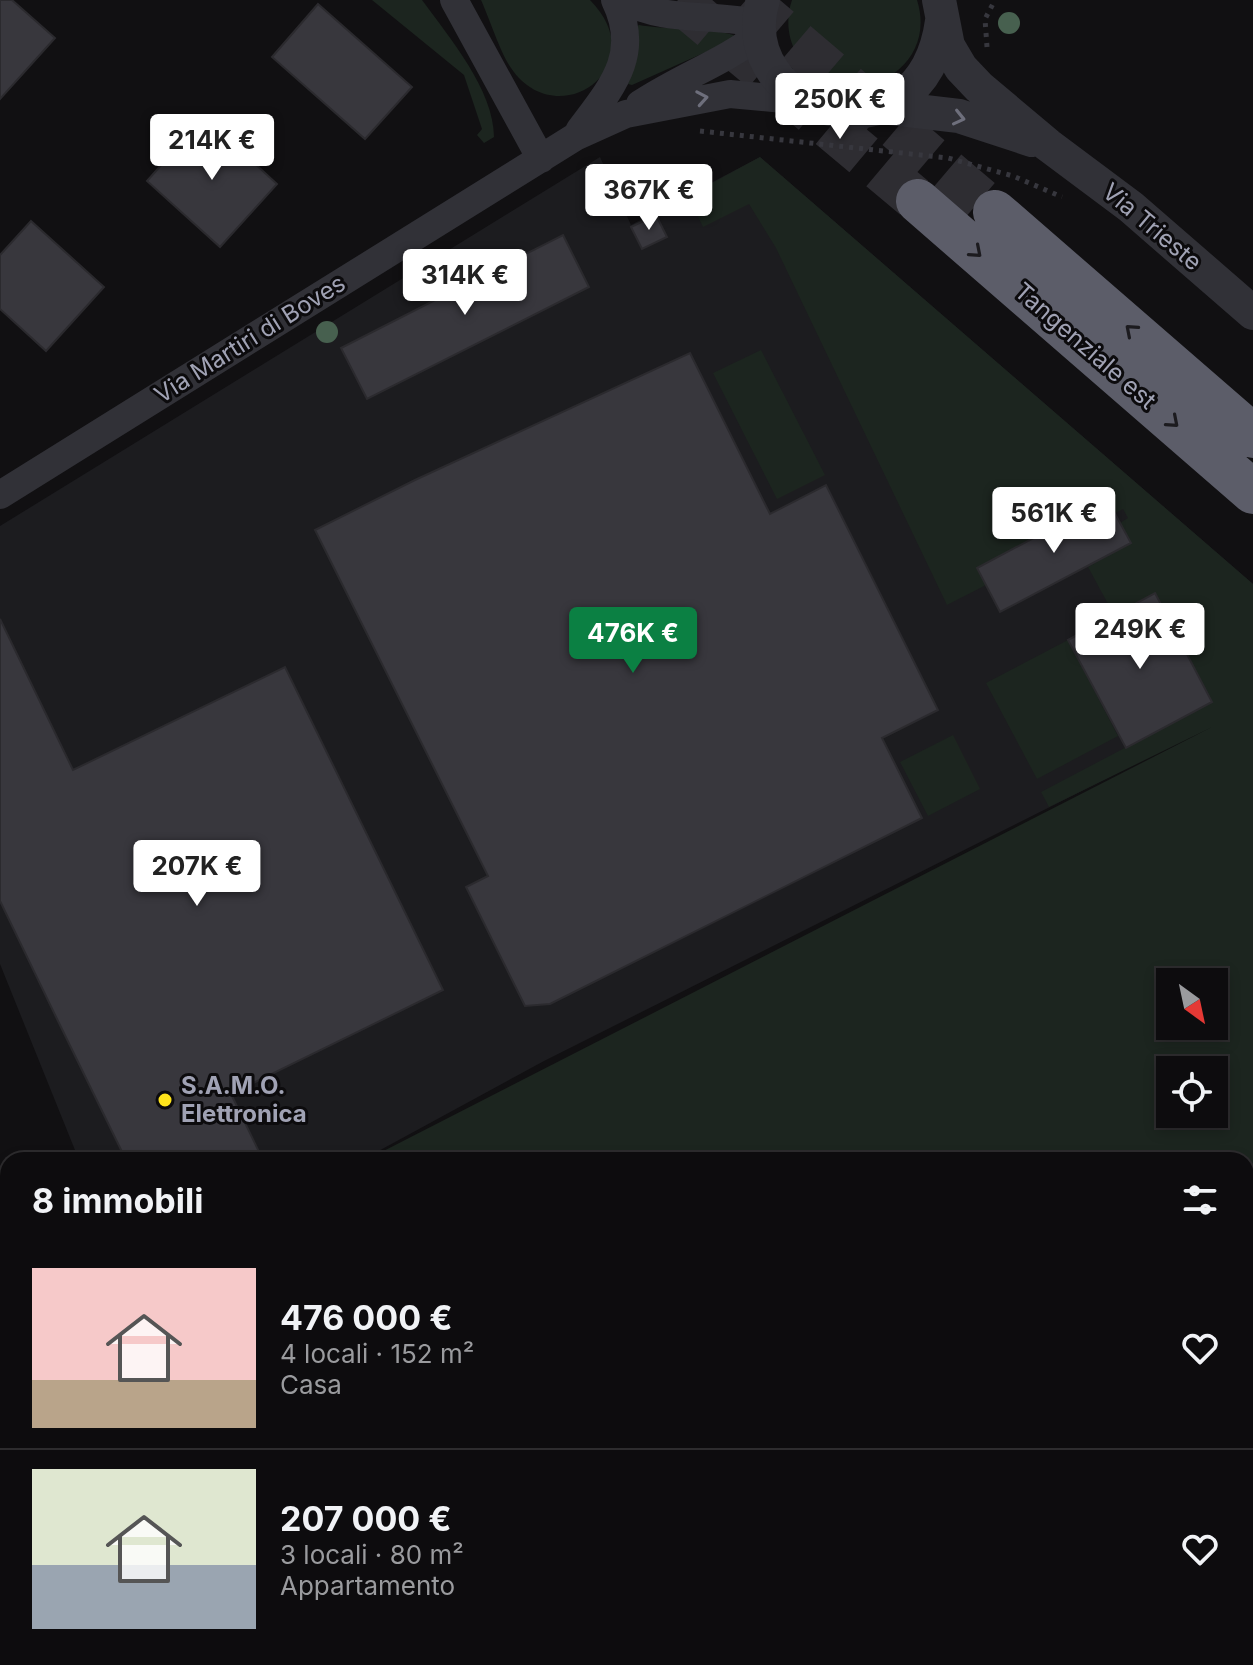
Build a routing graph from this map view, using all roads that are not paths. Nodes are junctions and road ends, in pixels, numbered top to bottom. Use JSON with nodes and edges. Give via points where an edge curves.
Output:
{"nodes":[{"id":1,"x":454,"y":0,"type":"edge"},
{"id":2,"x":615,"y":0,"type":"edge"},
{"id":3,"x":624,"y":0,"type":"edge"},
{"id":4,"x":941,"y":6,"type":"edge"},
{"id":5,"x":761,"y":19,"type":"edge"},
{"id":6,"x":804,"y":101,"type":"junction"},
{"id":7,"x":882,"y":107,"type":"junction"},
{"id":8,"x":626,"y":114,"type":"junction"},
{"id":9,"x":575,"y":137,"type":"junction"},
{"id":10,"x":1048,"y":145,"type":"junction"},
{"id":11,"x":541,"y":159,"type":"junction"},
{"id":12,"x":918,"y":201,"type":"tunnel mouth"},
{"id":13,"x":995,"y":212,"type":"tunnel mouth"},
{"id":14,"x":1253,"y":313,"type":"edge"},
{"id":15,"x":1253,"y":436,"type":"edge"},
{"id":16,"x":1253,"y":492,"type":"edge"},
{"id":17,"x":0,"y":495,"type":"edge"}],
"edges":[{"from":1,"to":11,"type":"street"},
{"from":2,"to":9,"type":"street","name":"Via Martiri di Boves","via":[[625,20],[625,56],[610,90]]},
{"from":3,"to":5,"type":"street","via":[[671,15]]},
{"from":4,"to":7,"type":"street","name":"Via Trieste","via":[[938,48],[926,73],[907,94]]},
{"from":4,"to":10,"type":"street","name":"Via Trieste","via":[[948,46],[961,68]]},
{"from":5,"to":6,"type":"street","name":"Via Trieste","via":[[768,60]]},
{"from":5,"to":8,"type":"street","name":"Via Martiri di Boves","via":[[728,58],[661,90]]},
{"from":6,"to":7,"type":"street","name":"Via Trieste","via":[[856,113]]},
{"from":8,"to":6,"type":"street","name":"Via Martiri di Boves","one_way":true,"via":[[730,94]]},
{"from":7,"to":10,"type":"street","name":"Via Trieste","one_way":true,"via":[[959,116]]},
{"from":8,"to":9,"type":"street","name":"Via Martiri di Boves"},
{"from":9,"to":11,"type":"street","name":"Via Martiri di Boves"},
{"from":10,"to":14,"type":"street","name":"Via Trieste","via":[[1131,207]]},
{"from":11,"to":17,"type":"street","name":"Via Martiri di Boves"},
{"from":12,"to":16,"type":"highway","name":"Tangenziale est","one_way":true},
{"from":15,"to":13,"type":"highway","name":"Tangenziale est","one_way":true}]}
